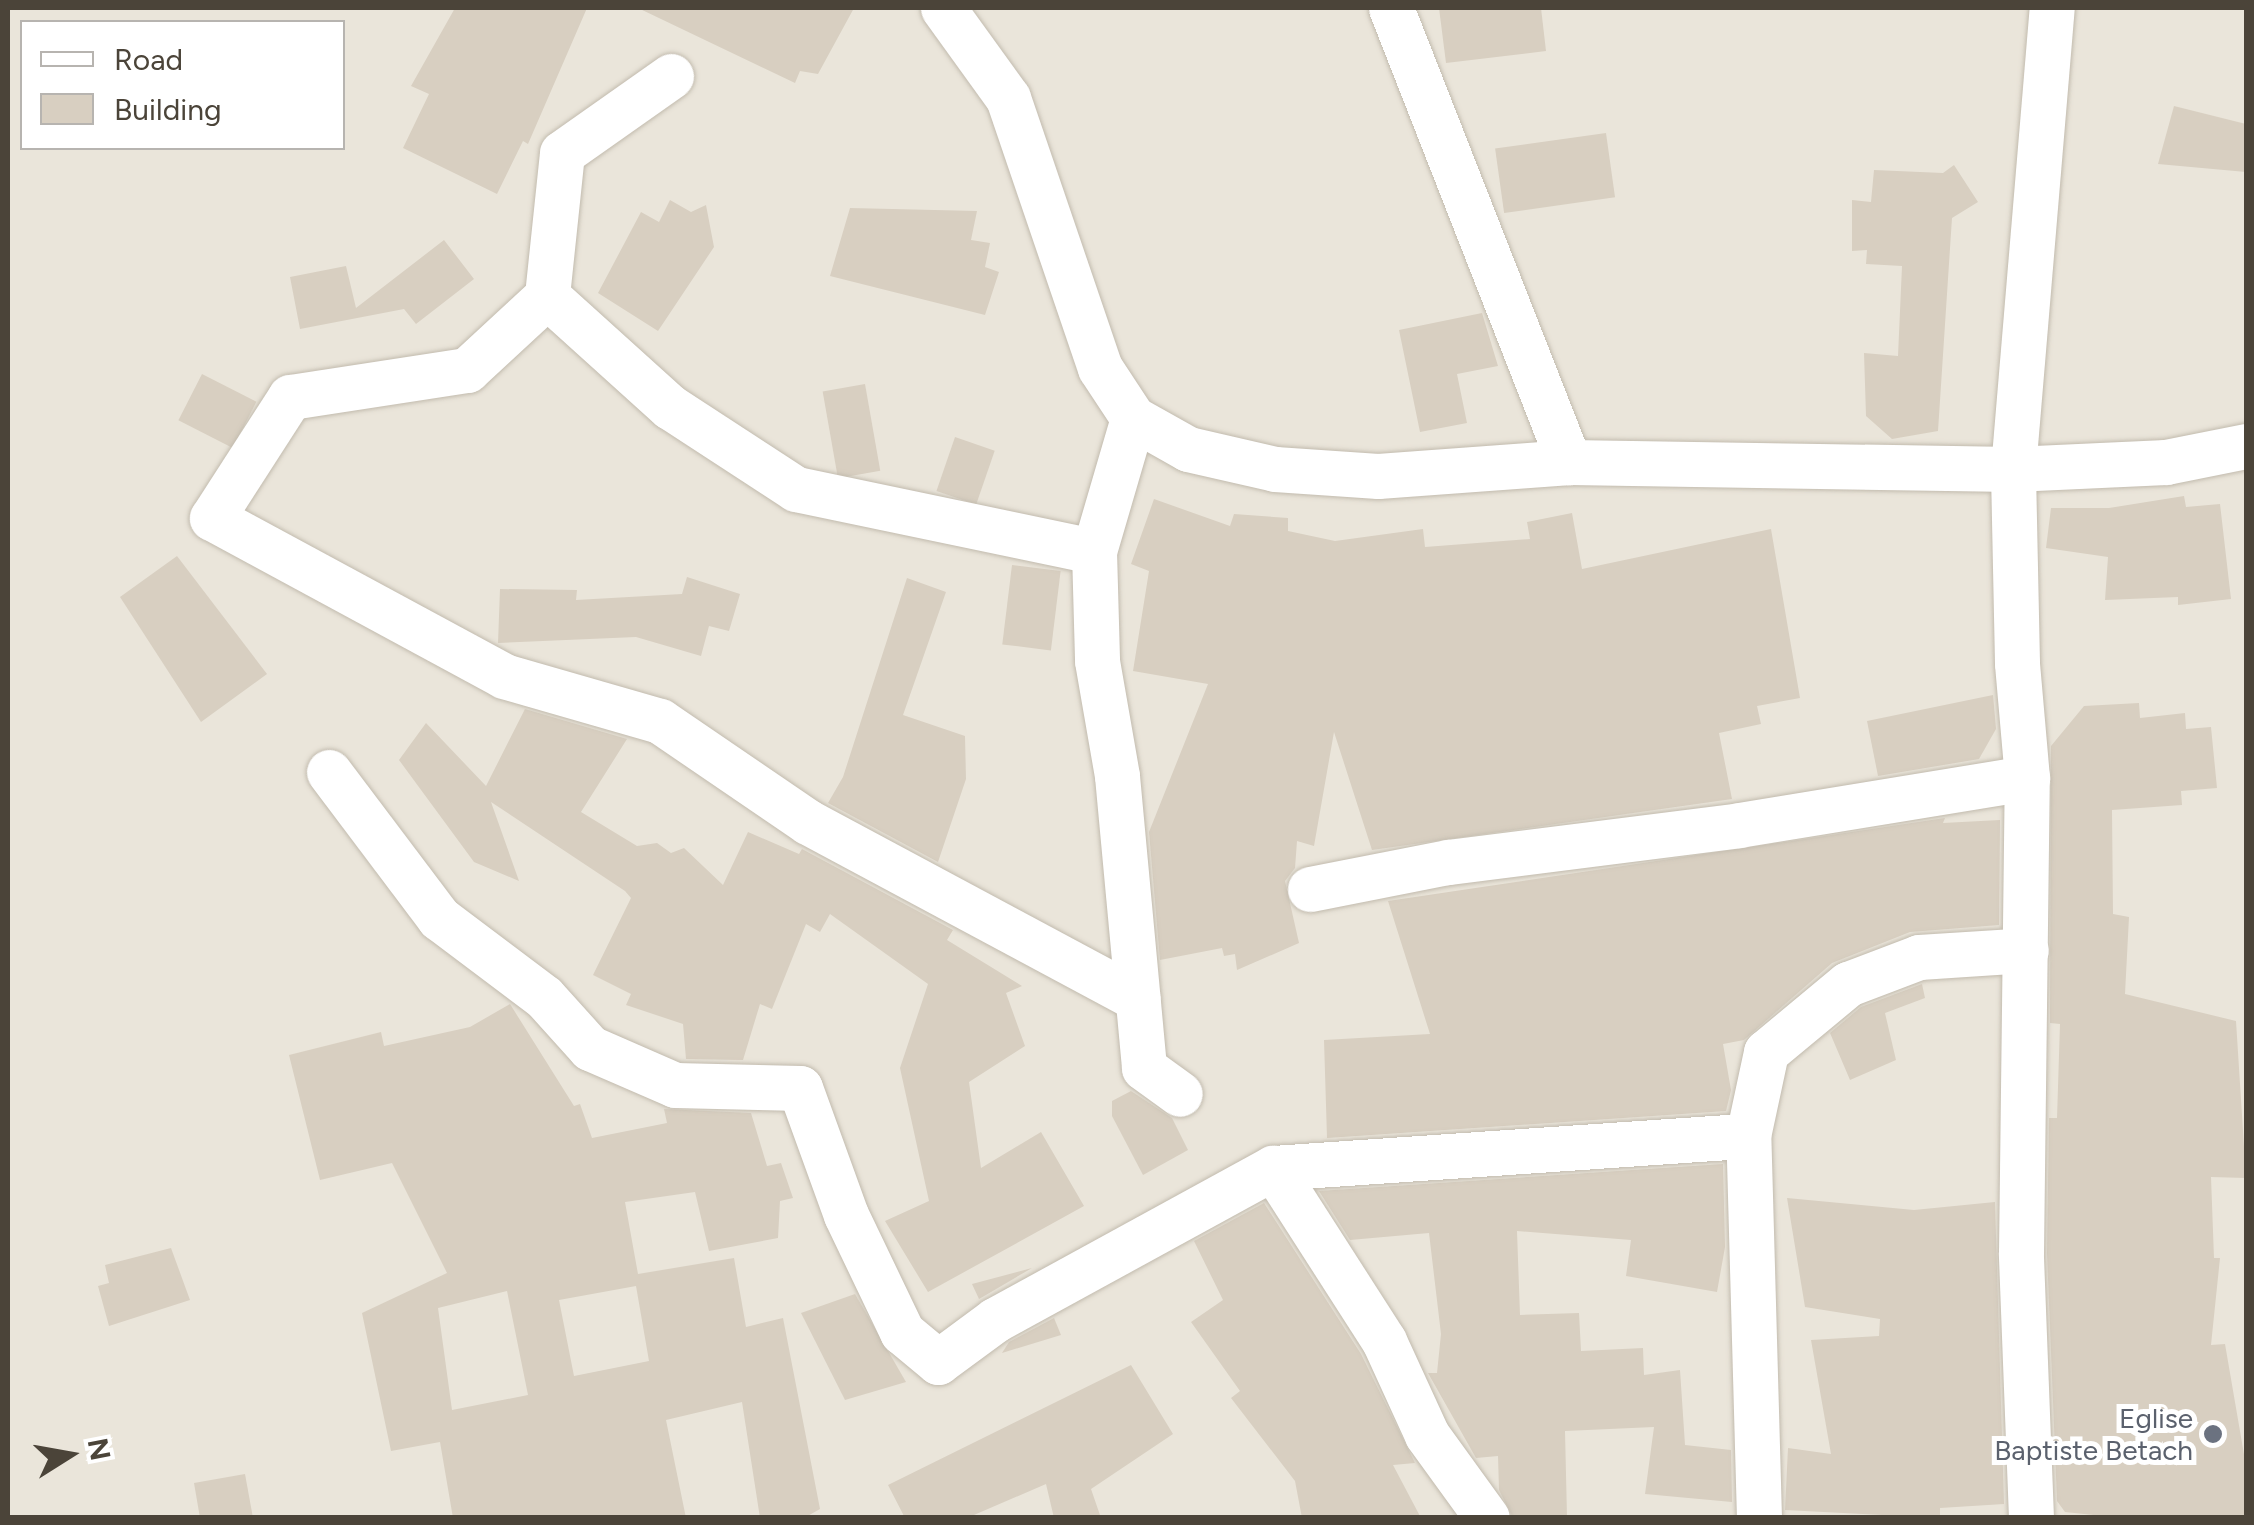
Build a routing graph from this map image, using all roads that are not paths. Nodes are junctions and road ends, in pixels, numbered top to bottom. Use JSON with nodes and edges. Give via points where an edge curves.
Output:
{"nodes":[{"id":1,"x":1391,"y":8,"type":"edge"},
{"id":2,"x":2052,"y":8,"type":"edge"},
{"id":3,"x":958,"y":12,"type":"edge"},
{"id":4,"x":671,"y":76,"type":"dead end"},
{"id":5,"x":547,"y":296,"type":"junction"},
{"id":6,"x":1134,"y":418,"type":"junction"},
{"id":7,"x":2246,"y":446,"type":"edge"},
{"id":8,"x":1569,"y":462,"type":"junction"},
{"id":9,"x":2013,"y":468,"type":"junction"},
{"id":10,"x":1094,"y":552,"type":"junction"},
{"id":11,"x":329,"y":772,"type":"dead end"},
{"id":12,"x":2027,"y":778,"type":"junction"},
{"id":13,"x":1310,"y":889,"type":"dead end"},
{"id":14,"x":2026,"y":950,"type":"junction"},
{"id":15,"x":1138,"y":999,"type":"junction"},
{"id":16,"x":1180,"y":1094,"type":"dead end"},
{"id":17,"x":1748,"y":1136,"type":"junction"},
{"id":18,"x":1273,"y":1168,"type":"junction"},
{"id":19,"x":1487,"y":1518,"type":"edge"},
{"id":20,"x":1759,"y":1518,"type":"edge"},
{"id":21,"x":2030,"y":1518,"type":"edge"}],
"edges":[{"from":1,"to":8,"type":"street"},
{"from":2,"to":9,"type":"street"},
{"from":3,"to":6,"type":"street","via":[[1008,98],[1100,368]]},
{"from":4,"to":5,"type":"street","via":[[562,153]]},
{"from":5,"to":10,"type":"street","via":[[670,406],[796,489]]},
{"from":5,"to":15,"type":"street","via":[[466,370],[290,397],[212,518],[504,676],[660,721],[808,822]]},
{"from":6,"to":8,"type":"street","via":[[1188,450],[1275,469],[1378,476]]},
{"from":6,"to":10,"type":"street"},
{"from":7,"to":9,"type":"street","via":[[2166,462]]},
{"from":8,"to":9,"type":"street"},
{"from":9,"to":12,"type":"street"},
{"from":10,"to":15,"type":"street","via":[[1098,661]]},
{"from":11,"to":18,"type":"street","via":[[439,918],[544,996],[590,1048],[675,1085],[800,1088],[846,1216],[902,1332],[938,1362],[995,1320]]},
{"from":12,"to":13,"type":"street","via":[[1720,828],[1448,862]]},
{"from":12,"to":14,"type":"street"},
{"from":14,"to":17,"type":"street","via":[[1919,957],[1848,984],[1766,1052]]},
{"from":14,"to":21,"type":"street","via":[[2021,1253]]},
{"from":15,"to":16,"type":"street","via":[[1144,1068]]},
{"from":17,"to":18,"type":"street"},
{"from":17,"to":20,"type":"street"},
{"from":18,"to":19,"type":"street","via":[[1384,1341],[1427,1435]]}]}
